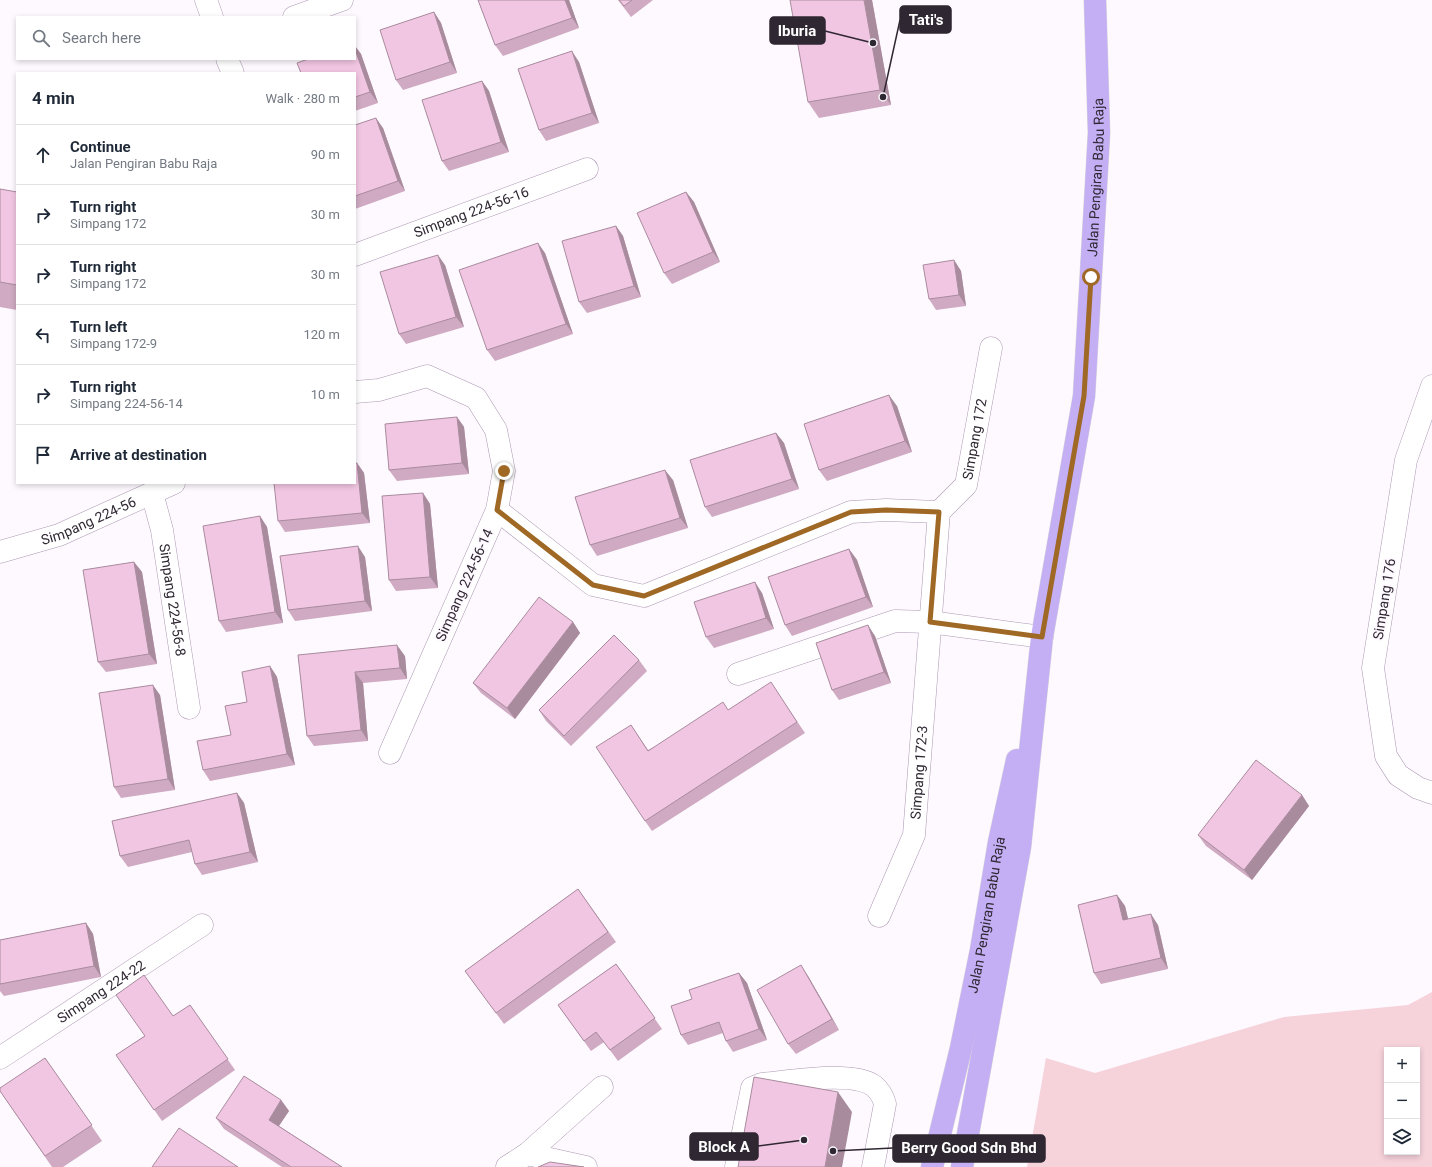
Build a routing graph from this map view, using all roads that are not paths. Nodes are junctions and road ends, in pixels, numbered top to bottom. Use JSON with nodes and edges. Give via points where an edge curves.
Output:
{"nodes":[{"id":1,"x":206,"y":0,"type":"edge"},
{"id":2,"x":342,"y":0,"type":"edge"},
{"id":3,"x":1095,"y":0,"type":"edge"},
{"id":4,"x":212,"y":16,"type":"edge"},
{"id":5,"x":297,"y":16,"type":"edge"},
{"id":6,"x":227,"y":60,"type":"edge"},
{"id":7,"x":233,"y":72,"type":"edge"},
{"id":8,"x":587,"y":169,"type":"dead end"},
{"id":9,"x":356,"y":255,"type":"edge"},
{"id":10,"x":991,"y":348,"type":"dead end"},
{"id":11,"x":1432,"y":386,"type":"edge"},
{"id":12,"x":356,"y":392,"type":"edge"},
{"id":13,"x":172,"y":484,"type":"edge"},
{"id":14,"x":152,"y":493,"type":"junction"},
{"id":15,"x":497,"y":510,"type":"junction"},
{"id":16,"x":939,"y":512,"type":"junction"},
{"id":17,"x":0,"y":552,"type":"edge"},
{"id":18,"x":930,"y":622,"type":"junction"},
{"id":19,"x":1042,"y":637,"type":"junction"},
{"id":20,"x":1038,"y":663,"type":"junction"},
{"id":21,"x":738,"y":674,"type":"dead end"},
{"id":22,"x":189,"y":708,"type":"dead end"},
{"id":23,"x":390,"y":753,"type":"dead end"},
{"id":24,"x":1432,"y":793,"type":"edge"},
{"id":25,"x":879,"y":916,"type":"dead end"},
{"id":26,"x":202,"y":925,"type":"dead end"},
{"id":27,"x":0,"y":1058,"type":"edge"},
{"id":28,"x":602,"y":1087,"type":"dead end"},
{"id":29,"x":527,"y":1154,"type":"junction"},
{"id":30,"x":507,"y":1167,"type":"edge"},
{"id":31,"x":586,"y":1167,"type":"edge"},
{"id":32,"x":736,"y":1167,"type":"edge"},
{"id":33,"x":873,"y":1167,"type":"edge"},
{"id":34,"x":932,"y":1167,"type":"edge"},
{"id":35,"x":962,"y":1167,"type":"edge"}],
"edges":[{"from":1,"to":4,"type":"street"},
{"from":2,"to":5,"type":"street"},
{"from":3,"to":19,"type":"main road","name":"Jalan Pengiran Babu Raja","via":[[1099,133],[1084,396]]},
{"from":6,"to":7,"type":"street"},
{"from":8,"to":9,"type":"street","name":"Simpang 224-56-16"},
{"from":10,"to":16,"type":"street","name":"Simpang 172","via":[[966,485]]},
{"from":11,"to":24,"type":"street","name":"Simpang 176","via":[[1406,460],[1373,668],[1386,756],[1398,775],[1418,788]]},
{"from":12,"to":15,"type":"street","name":"Simpang 224-56-14","via":[[379,390],[427,376],[476,398],[496,430],[504,471]]},
{"from":13,"to":14,"type":"street","name":"Simpang 224-56"},
{"from":14,"to":17,"type":"street","name":"Simpang 224-56","via":[[59,535]]},
{"from":14,"to":22,"type":"street","name":"Simpang 224-56-8","via":[[162,530]]},
{"from":15,"to":16,"type":"street","via":[[593,585],[644,596],[851,512]]},
{"from":15,"to":23,"type":"street","name":"Simpang 224-56-14"},
{"from":16,"to":18,"type":"street"},
{"from":18,"to":19,"type":"street"},
{"from":18,"to":21,"type":"street","via":[[895,620]]},
{"from":18,"to":25,"type":"street","name":"Simpang 172-3","via":[[914,835]]},
{"from":19,"to":20,"type":"main road","name":"Jalan Pengiran Babu Raja"},
{"from":20,"to":34,"type":"main road","name":"Jalan Pengiran Babu Raja","via":[[999,842],[962,1048]]},
{"from":20,"to":35,"type":"main road","name":"Jalan Pengiran Babu Raja","via":[[1020,847]]},
{"from":26,"to":27,"type":"street","name":"Simpang 224-22"},
{"from":28,"to":29,"type":"street"},
{"from":29,"to":30,"type":"street"},
{"from":29,"to":31,"type":"street"},
{"from":32,"to":33,"type":"street","via":[[752,1088],[762,1084],[837,1077],[873,1085],[882,1094],[885,1104]]}]}
